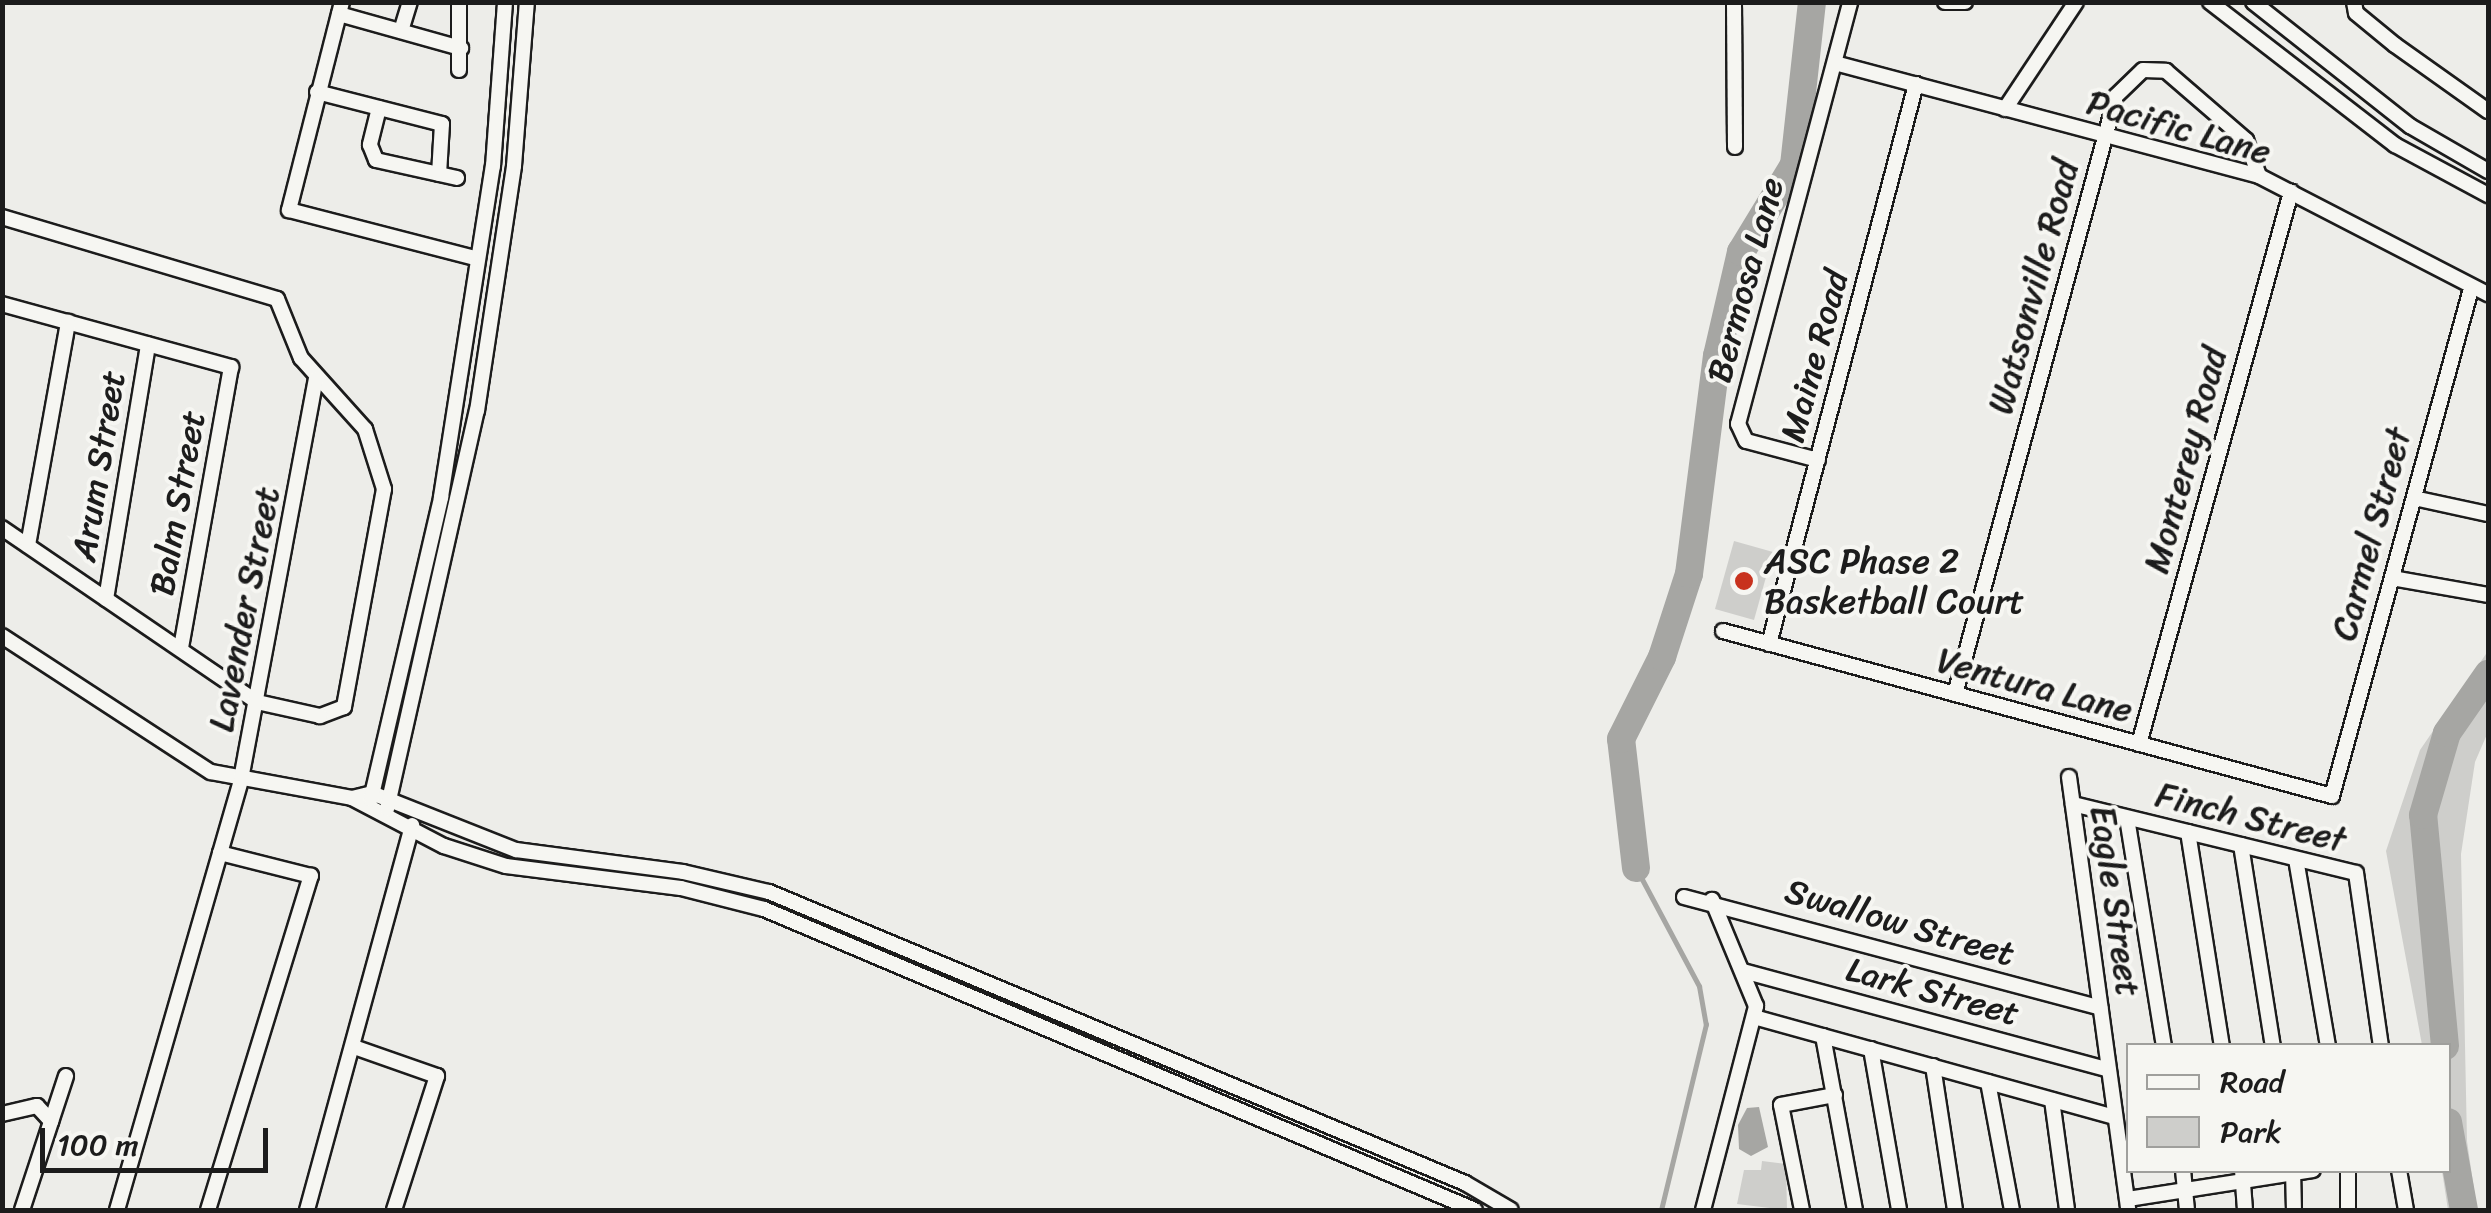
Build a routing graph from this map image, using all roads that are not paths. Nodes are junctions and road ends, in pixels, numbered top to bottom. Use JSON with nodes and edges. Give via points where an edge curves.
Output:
{"nodes":[{"id":1,"x":410,"y":2,"type":"edge"},
{"id":2,"x":459,"y":2,"type":"edge"},
{"id":3,"x":504,"y":2,"type":"edge"},
{"id":4,"x":527,"y":2,"type":"edge"},
{"id":5,"x":1734,"y":2,"type":"edge"},
{"id":6,"x":1850,"y":2,"type":"edge"},
{"id":7,"x":1945,"y":2,"type":"edge"},
{"id":8,"x":1965,"y":2,"type":"edge"},
{"id":9,"x":2076,"y":2,"type":"edge"},
{"id":10,"x":2210,"y":2,"type":"edge"},
{"id":11,"x":2253,"y":2,"type":"edge"},
{"id":12,"x":2354,"y":2,"type":"edge"},
{"id":13,"x":340,"y":8,"type":"edge"},
{"id":14,"x":401,"y":31,"type":"junction"},
{"id":15,"x":461,"y":48,"type":"junction"},
{"id":16,"x":1834,"y":63,"type":"junction"},
{"id":17,"x":459,"y":70,"type":"dead end"},
{"id":18,"x":1916,"y":84,"type":"junction"},
{"id":19,"x":317,"y":92,"type":"junction"},
{"id":20,"x":379,"y":108,"type":"junction"},
{"id":21,"x":2004,"y":109,"type":"junction"},
{"id":22,"x":2488,"y":111,"type":"edge"},
{"id":23,"x":2104,"y":137,"type":"junction"},
{"id":24,"x":1735,"y":147,"type":"dead end"},
{"id":25,"x":2488,"y":171,"type":"edge"},
{"id":26,"x":439,"y":174,"type":"junction"},
{"id":27,"x":2259,"y":176,"type":"junction"},
{"id":28,"x":456,"y":178,"type":"dead end"},
{"id":29,"x":2290,"y":192,"type":"junction"},
{"id":30,"x":2488,"y":195,"type":"edge"},
{"id":31,"x":2,"y":216,"type":"edge"},
{"id":32,"x":478,"y":258,"type":"junction"},
{"id":33,"x":2471,"y":289,"type":"junction"},
{"id":34,"x":2488,"y":294,"type":"edge"},
{"id":35,"x":2,"y":304,"type":"edge"},
{"id":36,"x":68,"y":322,"type":"junction"},
{"id":37,"x":148,"y":344,"type":"junction"},
{"id":38,"x":316,"y":379,"type":"junction"},
{"id":39,"x":1818,"y":460,"type":"junction"},
{"id":40,"x":2414,"y":498,"type":"junction"},
{"id":41,"x":2488,"y":514,"type":"edge"},
{"id":42,"x":2,"y":528,"type":"edge"},
{"id":43,"x":28,"y":545,"type":"junction"},
{"id":44,"x":2392,"y":578,"type":"junction"},
{"id":45,"x":2488,"y":595,"type":"edge"},
{"id":46,"x":106,"y":598,"type":"junction"},
{"id":47,"x":1723,"y":631,"type":"dead end"},
{"id":48,"x":2,"y":636,"type":"edge"},
{"id":49,"x":1769,"y":644,"type":"junction"},
{"id":50,"x":181,"y":650,"type":"junction"},
{"id":51,"x":1956,"y":694,"type":"junction"},
{"id":52,"x":257,"y":702,"type":"junction"},
{"id":53,"x":2139,"y":744,"type":"junction"},
{"id":54,"x":2069,"y":777,"type":"dead end"},
{"id":55,"x":241,"y":778,"type":"junction"},
{"id":56,"x":2332,"y":796,"type":"joint"},
{"id":57,"x":371,"y":800,"type":"junction"},
{"id":58,"x":2073,"y":804,"type":"junction"},
{"id":59,"x":388,"y":807,"type":"junction"},
{"id":60,"x":415,"y":815,"type":"junction"},
{"id":61,"x":2128,"y":818,"type":"junction"},
{"id":62,"x":410,"y":831,"type":"junction"},
{"id":63,"x":2188,"y":832,"type":"junction"},
{"id":64,"x":2241,"y":845,"type":"junction"},
{"id":65,"x":220,"y":854,"type":"junction"},
{"id":66,"x":2296,"y":858,"type":"junction"},
{"id":67,"x":1684,"y":897,"type":"dead end"},
{"id":68,"x":1712,"y":900,"type":"junction"},
{"id":69,"x":1743,"y":971,"type":"junction"},
{"id":70,"x":2100,"y":1008,"type":"junction"},
{"id":71,"x":1754,"y":1017,"type":"junction"},
{"id":72,"x":1823,"y":1036,"type":"junction"},
{"id":73,"x":2164,"y":1043,"type":"edge"},
{"id":74,"x":2222,"y":1043,"type":"edge"},
{"id":75,"x":2273,"y":1043,"type":"edge"},
{"id":76,"x":2327,"y":1043,"type":"edge"},
{"id":77,"x":2381,"y":1043,"type":"edge"},
{"id":78,"x":354,"y":1047,"type":"junction"},
{"id":79,"x":1871,"y":1050,"type":"junction"},
{"id":80,"x":1932,"y":1066,"type":"junction"},
{"id":81,"x":2107,"y":1069,"type":"junction"},
{"id":82,"x":66,"y":1076,"type":"dead end"},
{"id":83,"x":1988,"y":1082,"type":"junction"},
{"id":84,"x":1835,"y":1095,"type":"junction"},
{"id":85,"x":2052,"y":1100,"type":"junction"},
{"id":86,"x":2,"y":1114,"type":"edge"},
{"id":87,"x":2114,"y":1117,"type":"junction"},
{"id":88,"x":52,"y":1121,"type":"junction"},
{"id":89,"x":2184,"y":1173,"type":"edge"},
{"id":90,"x":2286,"y":1173,"type":"edge"},
{"id":91,"x":2294,"y":1173,"type":"edge"},
{"id":92,"x":2348,"y":1173,"type":"edge"},
{"id":93,"x":2400,"y":1173,"type":"edge"},
{"id":94,"x":2244,"y":1178,"type":"edge"},
{"id":95,"x":2187,"y":1191,"type":"junction"},
{"id":96,"x":2128,"y":1205,"type":"edge"},
{"id":97,"x":22,"y":1210,"type":"edge"},
{"id":98,"x":118,"y":1210,"type":"edge"},
{"id":99,"x":208,"y":1210,"type":"edge"},
{"id":100,"x":307,"y":1210,"type":"edge"},
{"id":101,"x":394,"y":1210,"type":"edge"},
{"id":102,"x":1475,"y":1210,"type":"edge"},
{"id":103,"x":1511,"y":1210,"type":"edge"},
{"id":104,"x":1703,"y":1210,"type":"edge"},
{"id":105,"x":1802,"y":1210,"type":"edge"},
{"id":106,"x":1855,"y":1210,"type":"edge"},
{"id":107,"x":1900,"y":1210,"type":"edge"},
{"id":108,"x":1956,"y":1210,"type":"edge"},
{"id":109,"x":2012,"y":1210,"type":"edge"},
{"id":110,"x":2067,"y":1210,"type":"edge"},
{"id":111,"x":2187,"y":1210,"type":"edge"},
{"id":112,"x":2245,"y":1210,"type":"edge"},
{"id":113,"x":2294,"y":1210,"type":"edge"},
{"id":114,"x":2348,"y":1210,"type":"edge"},
{"id":115,"x":2406,"y":1210,"type":"edge"}],
"edges":[{"from":1,"to":14,"type":"street"},
{"from":2,"to":15,"type":"street"},
{"from":3,"to":32,"type":"street"},
{"from":4,"to":59,"type":"street","via":[[521,108],[477,411]]},
{"from":5,"to":24,"type":"street"},
{"from":6,"to":16,"type":"street","name":"Bermosa Lane"},
{"from":7,"to":8,"type":"street"},
{"from":9,"to":21,"type":"street"},
{"from":10,"to":30,"type":"street","via":[[2395,144]]},
{"from":11,"to":25,"type":"street","via":[[2410,126]]},
{"from":12,"to":22,"type":"street","via":[[2356,14],[2395,46]]},
{"from":13,"to":14,"type":"street"},
{"from":13,"to":19,"type":"street"},
{"from":14,"to":15,"type":"street"},
{"from":15,"to":17,"type":"street"},
{"from":16,"to":18,"type":"street","name":"Pacific Lane"},
{"from":16,"to":39,"type":"street","name":"Bermosa Lane","via":[[1738,424],[1746,440]]},
{"from":18,"to":21,"type":"street","name":"Pacific Lane"},
{"from":18,"to":39,"type":"street","name":"Maine Road"},
{"from":19,"to":20,"type":"street"},
{"from":19,"to":32,"type":"street","via":[[289,210]]},
{"from":20,"to":26,"type":"street","via":[[442,124]]},
{"from":20,"to":26,"type":"street","via":[[372,156]]},
{"from":21,"to":23,"type":"street","name":"Pacific Lane"},
{"from":23,"to":27,"type":"street","name":"Pacific Lane"},
{"from":23,"to":27,"type":"street","name":"Watsonville Road","via":[[2128,78],[2154,68],[2246,140]]},
{"from":23,"to":51,"type":"street","name":"Watsonville Road"},
{"from":26,"to":28,"type":"street"},
{"from":27,"to":29,"type":"street","name":"Pacific Lane"},
{"from":29,"to":33,"type":"street","name":"Pacific Lane"},
{"from":29,"to":53,"type":"street","name":"Monterey Road"},
{"from":31,"to":38,"type":"street","via":[[267,293]]},
{"from":32,"to":57,"type":"street","via":[[442,498]]},
{"from":33,"to":34,"type":"street","name":"Pacific Lane"},
{"from":33,"to":40,"type":"street","name":"Carmel Street"},
{"from":35,"to":36,"type":"street"},
{"from":36,"to":37,"type":"street"},
{"from":36,"to":43,"type":"street"},
{"from":37,"to":46,"type":"street","name":"Arum Street"},
{"from":37,"to":50,"type":"street","name":"Balm Street","via":[[231,367]]},
{"from":38,"to":52,"type":"street","name":"Lavender Street"},
{"from":38,"to":52,"type":"street","via":[[365,429],[384,489],[383,527],[344,707],[320,716]]},
{"from":39,"to":49,"type":"street","name":"Maine Road"},
{"from":40,"to":41,"type":"street"},
{"from":40,"to":44,"type":"street","name":"Carmel Street"},
{"from":42,"to":43,"type":"street"},
{"from":43,"to":46,"type":"street"},
{"from":44,"to":45,"type":"street"},
{"from":44,"to":56,"type":"street","name":"Carmel Street"},
{"from":46,"to":50,"type":"street"},
{"from":47,"to":49,"type":"street","name":"Ventura Lane"},
{"from":48,"to":55,"type":"street","via":[[211,772]]},
{"from":49,"to":51,"type":"street","name":"Ventura Lane"},
{"from":50,"to":52,"type":"street"},
{"from":51,"to":53,"type":"street","name":"Ventura Lane"},
{"from":52,"to":55,"type":"street","name":"Lavender Street"},
{"from":53,"to":56,"type":"street","name":"Ventura Lane"},
{"from":54,"to":58,"type":"street","name":"Eagle Street"},
{"from":55,"to":57,"type":"street"},
{"from":55,"to":65,"type":"street","name":"Lavender Street"},
{"from":57,"to":59,"type":"street"},
{"from":58,"to":61,"type":"street","name":"Finch Street"},
{"from":58,"to":70,"type":"street","name":"Eagle Street"},
{"from":59,"to":60,"type":"street"},
{"from":59,"to":62,"type":"street"},
{"from":60,"to":62,"type":"street"},
{"from":60,"to":103,"type":"street","via":[[516,850],[683,872],[768,892],[1447,1175]]},
{"from":61,"to":63,"type":"street","name":"Finch Street"},
{"from":61,"to":73,"type":"street"},
{"from":62,"to":78,"type":"street"},
{"from":62,"to":102,"type":"street","via":[[533,872],[681,888],[764,909]]},
{"from":63,"to":64,"type":"street","name":"Finch Street"},
{"from":63,"to":74,"type":"street"},
{"from":64,"to":66,"type":"street","name":"Finch Street"},
{"from":64,"to":75,"type":"street"},
{"from":65,"to":98,"type":"street","name":"Lavender Street"},
{"from":65,"to":99,"type":"street","via":[[311,876]]},
{"from":66,"to":76,"type":"street"},
{"from":66,"to":77,"type":"street","name":"Finch Street","via":[[2356,873]]},
{"from":67,"to":68,"type":"street","name":"Swallow Street"},
{"from":68,"to":69,"type":"street"},
{"from":68,"to":70,"type":"street","name":"Swallow Street"},
{"from":69,"to":71,"type":"street"},
{"from":69,"to":81,"type":"street","name":"Lark Street"},
{"from":70,"to":81,"type":"street","name":"Eagle Street"},
{"from":71,"to":72,"type":"street"},
{"from":71,"to":104,"type":"street"},
{"from":72,"to":79,"type":"street"},
{"from":72,"to":84,"type":"street"},
{"from":78,"to":100,"type":"street"},
{"from":78,"to":101,"type":"street","via":[[437,1076]]},
{"from":79,"to":80,"type":"street"},
{"from":79,"to":107,"type":"street"},
{"from":80,"to":83,"type":"street"},
{"from":80,"to":108,"type":"street"},
{"from":81,"to":87,"type":"street","name":"Eagle Street"},
{"from":82,"to":88,"type":"street"},
{"from":83,"to":85,"type":"street"},
{"from":83,"to":109,"type":"street"},
{"from":84,"to":105,"type":"street","via":[[1781,1105]]},
{"from":84,"to":106,"type":"street"},
{"from":85,"to":87,"type":"street"},
{"from":85,"to":110,"type":"street"},
{"from":86,"to":88,"type":"street","via":[[26,1105]]},
{"from":87,"to":96,"type":"street","name":"Eagle Street"},
{"from":88,"to":97,"type":"street"},
{"from":89,"to":95,"type":"street"},
{"from":90,"to":94,"type":"street"},
{"from":91,"to":113,"type":"street"},
{"from":92,"to":114,"type":"street"},
{"from":93,"to":115,"type":"street"},
{"from":94,"to":95,"type":"street"},
{"from":94,"to":112,"type":"street"},
{"from":95,"to":96,"type":"street"},
{"from":95,"to":111,"type":"street"}]}
